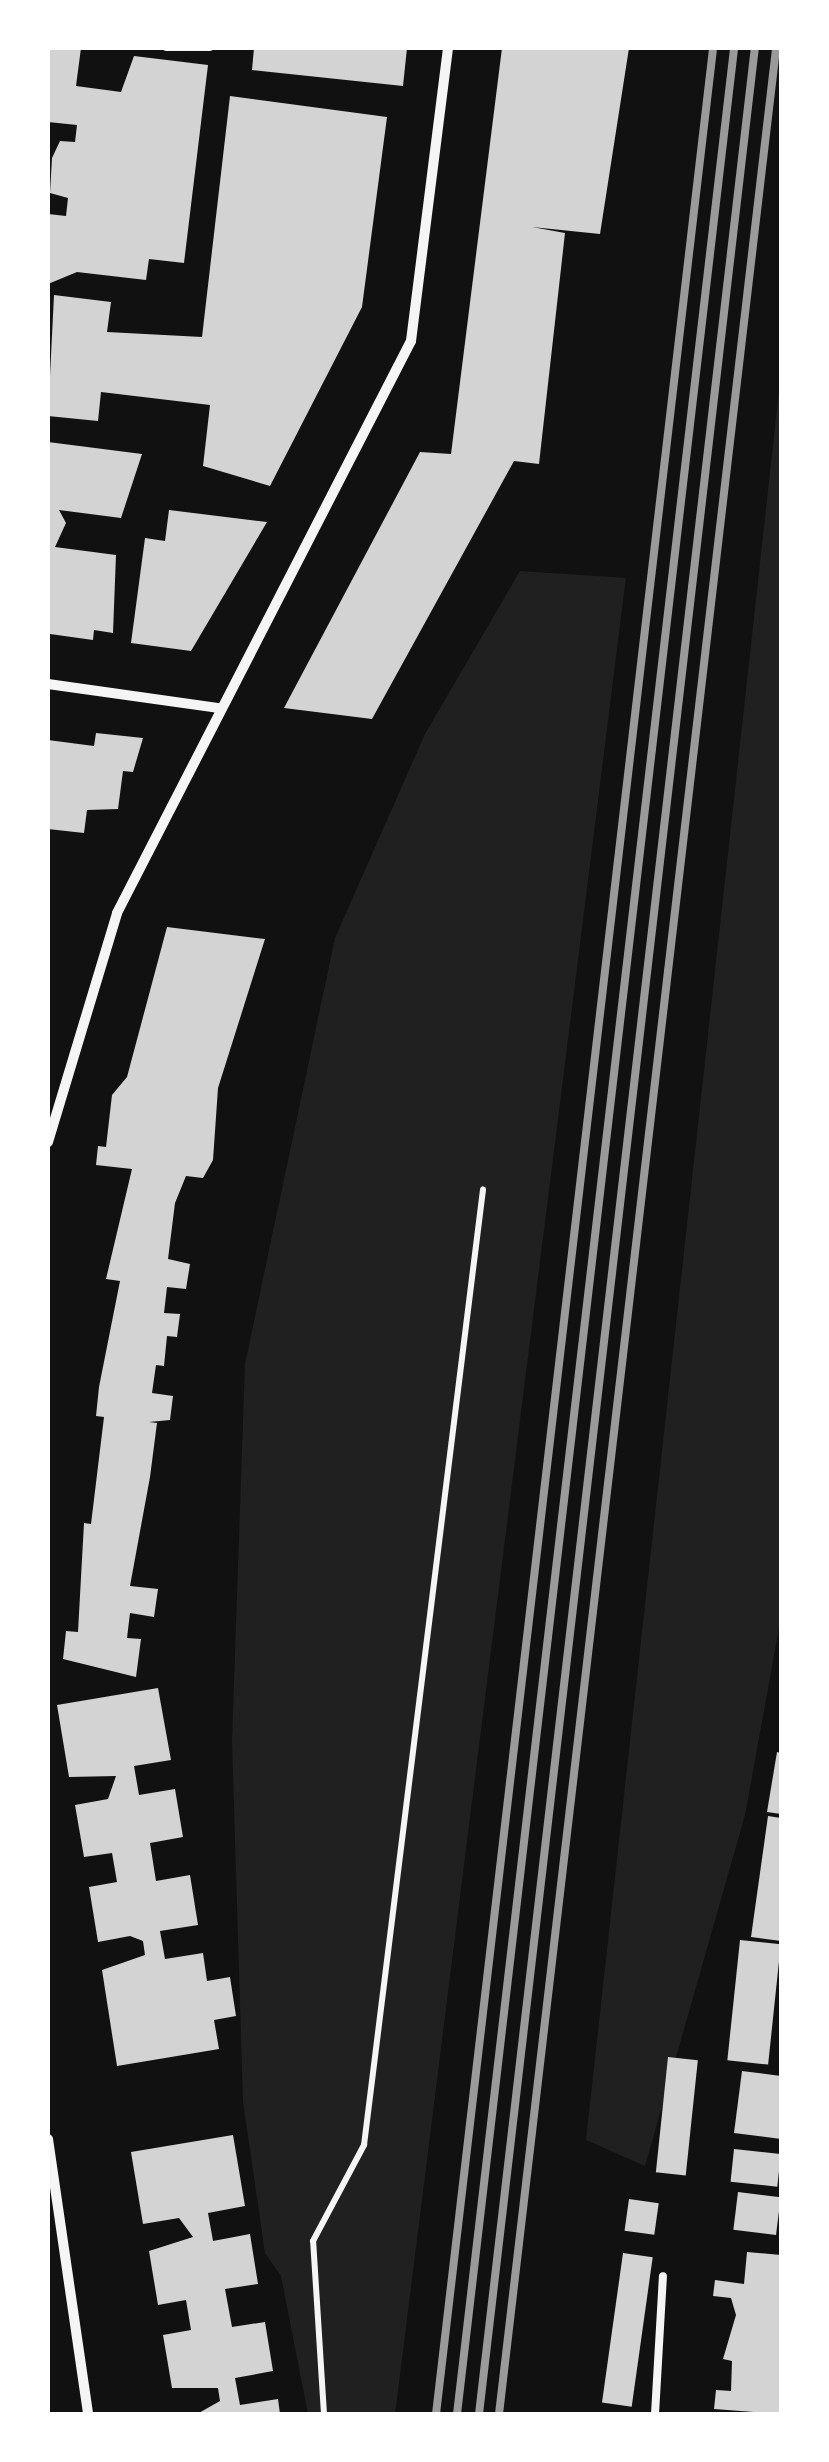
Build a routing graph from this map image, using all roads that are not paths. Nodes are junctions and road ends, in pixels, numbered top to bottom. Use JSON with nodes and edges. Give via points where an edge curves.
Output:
{"nodes":[{"id":1,"x":448,"y":48,"type":"edge"},
{"id":2,"x":48,"y":684,"type":"edge"},
{"id":3,"x":219,"y":708,"type":"junction"},
{"id":4,"x":48,"y":1142,"type":"edge"},
{"id":5,"x":48,"y":2139,"type":"edge"},
{"id":6,"x":663,"y":2276,"type":"dead end"},
{"id":7,"x":88,"y":2414,"type":"edge"},
{"id":8,"x":655,"y":2414,"type":"edge"}],
"edges":[{"from":1,"to":3,"type":"street","via":[[411,341]]},
{"from":2,"to":3,"type":"street"},
{"from":3,"to":4,"type":"street","via":[[117,913]]},
{"from":5,"to":7,"type":"street"},
{"from":6,"to":8,"type":"lane"}]}
